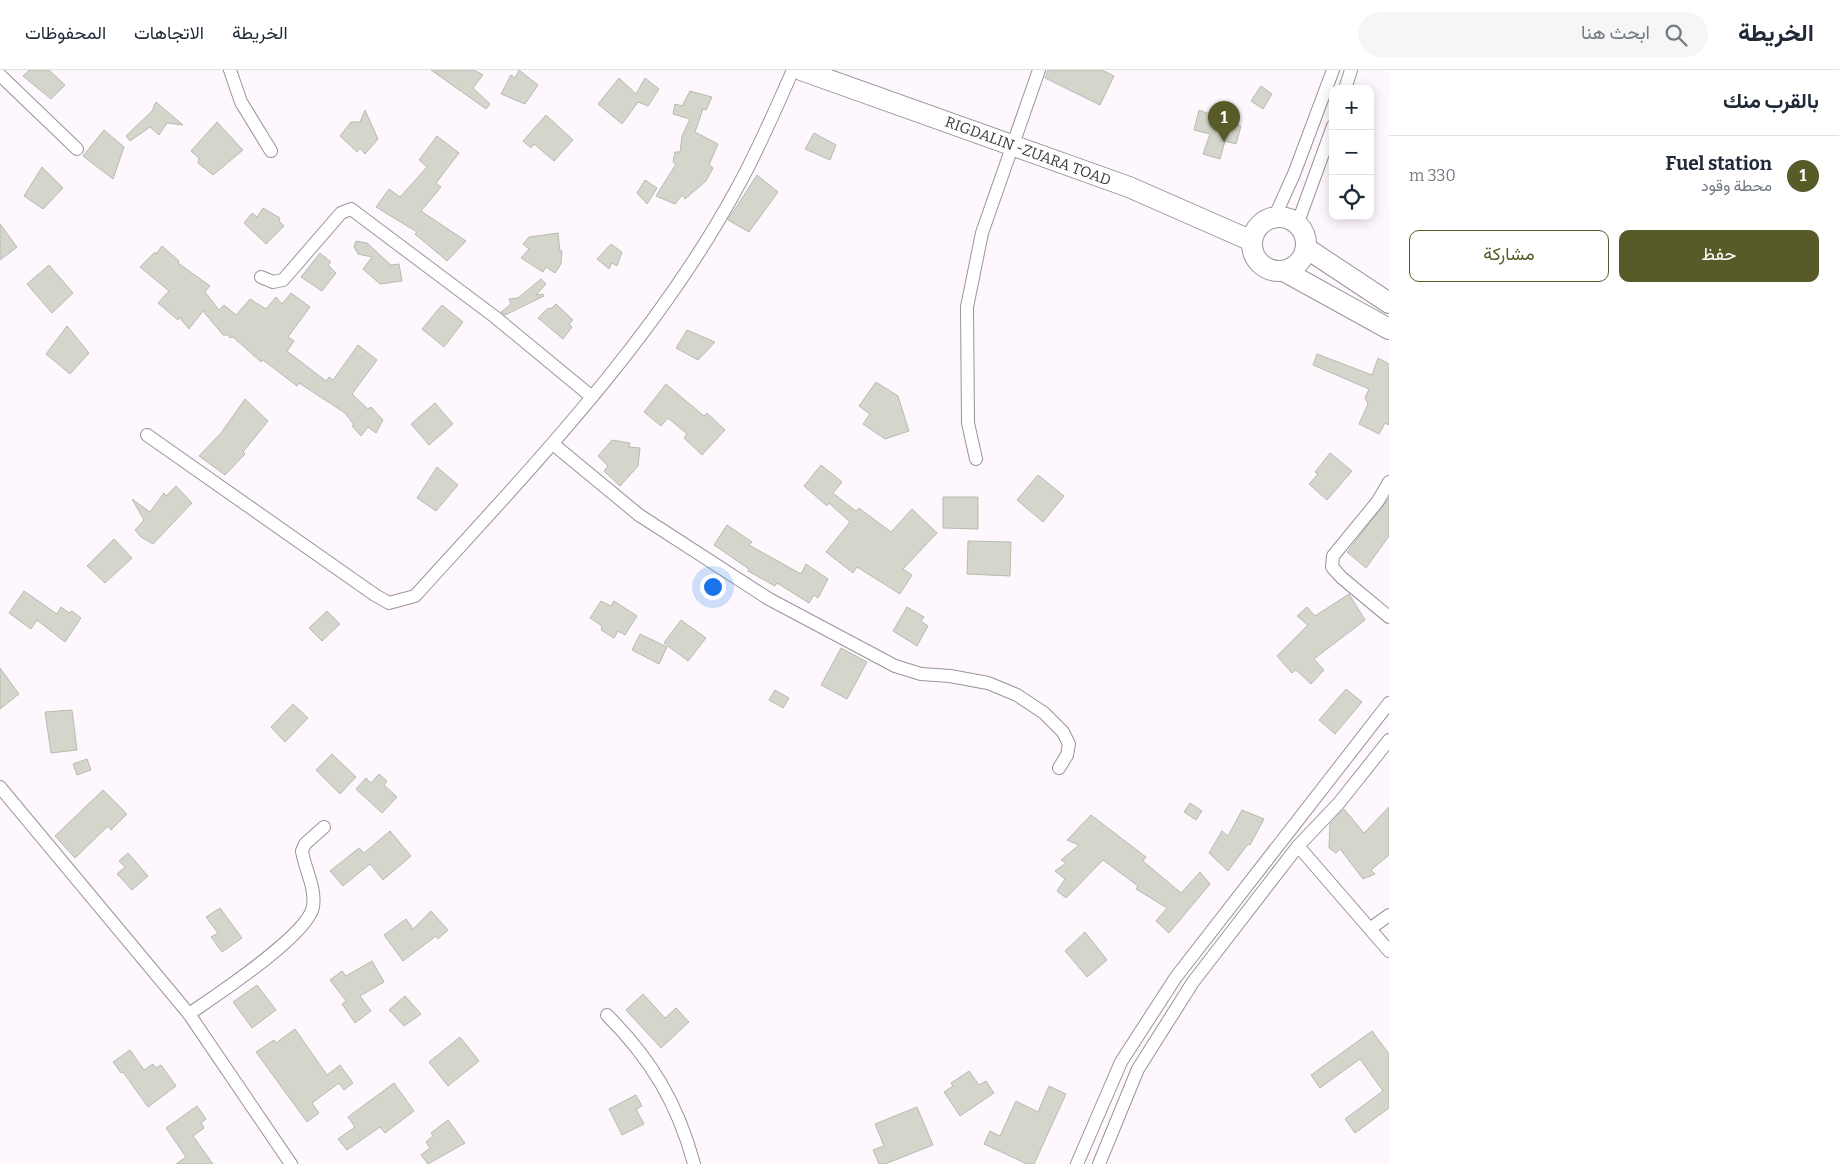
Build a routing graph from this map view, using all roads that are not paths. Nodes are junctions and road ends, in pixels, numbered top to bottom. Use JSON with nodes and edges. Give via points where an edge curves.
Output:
{"nodes":[{"id":1,"x":230,"y":70,"type":"edge"},
{"id":2,"x":793,"y":70,"type":"edge"},
{"id":3,"x":801,"y":70,"type":"edge"},
{"id":4,"x":1039,"y":70,"type":"edge"},
{"id":5,"x":1333,"y":70,"type":"edge"},
{"id":6,"x":1351,"y":70,"type":"edge"},
{"id":7,"x":0,"y":75,"type":"edge"},
{"id":8,"x":1346,"y":85,"type":"edge"},
{"id":9,"x":1332,"y":130,"type":"edge"},
{"id":10,"x":1012,"y":146,"type":"junction"},
{"id":11,"x":77,"y":149,"type":"dead end"},
{"id":12,"x":271,"y":151,"type":"dead end"},
{"id":13,"x":1274,"y":218,"type":"junction"},
{"id":14,"x":1297,"y":225,"type":"junction"},
{"id":15,"x":1252,"y":241,"type":"junction"},
{"id":16,"x":1306,"y":248,"type":"junction"},
{"id":17,"x":1284,"y":271,"type":"junction"},
{"id":18,"x":261,"y":277,"type":"dead end"},
{"id":19,"x":1389,"y":303,"type":"edge"},
{"id":20,"x":1389,"y":329,"type":"edge"},
{"id":21,"x":592,"y":397,"type":"junction"},
{"id":22,"x":147,"y":435,"type":"dead end"},
{"id":23,"x":552,"y":444,"type":"junction"},
{"id":24,"x":976,"y":459,"type":"dead end"},
{"id":25,"x":1389,"y":482,"type":"edge"},
{"id":26,"x":1389,"y":617,"type":"edge"},
{"id":27,"x":1389,"y":703,"type":"edge"},
{"id":28,"x":1389,"y":740,"type":"edge"},
{"id":29,"x":1059,"y":768,"type":"dead end"},
{"id":30,"x":0,"y":787,"type":"edge"},
{"id":31,"x":324,"y":827,"type":"dead end"},
{"id":32,"x":1298,"y":846,"type":"junction"},
{"id":33,"x":1389,"y":915,"type":"edge"},
{"id":34,"x":1371,"y":928,"type":"junction"},
{"id":35,"x":1389,"y":951,"type":"edge"},
{"id":36,"x":189,"y":1014,"type":"junction"},
{"id":37,"x":607,"y":1015,"type":"dead end"},
{"id":38,"x":291,"y":1164,"type":"edge"},
{"id":39,"x":694,"y":1164,"type":"edge"},
{"id":40,"x":1077,"y":1164,"type":"edge"},
{"id":41,"x":1099,"y":1164,"type":"edge"}],
"edges":[{"from":1,"to":12,"type":"street","via":[[244,109]]},
{"from":2,"to":21,"type":"street","via":[[731,199],[651,322]]},
{"from":3,"to":10,"type":"main road","name":"RIGDALIN -ZUARA TOAD"},
{"from":4,"to":10,"type":"street"},
{"from":5,"to":13,"type":"street"},
{"from":6,"to":8,"type":"street"},
{"from":7,"to":11,"type":"street"},
{"from":9,"to":14,"type":"street"},
{"from":10,"to":15,"type":"main road","name":"RIGDALIN -ZUARA TOAD","via":[[1129,187]]},
{"from":10,"to":24,"type":"street","via":[[982,233],[967,307],[968,423]]},
{"from":13,"to":14,"type":"main road","via":[[1290,220]]},
{"from":13,"to":15,"type":"main road","via":[[1259,226]]},
{"from":14,"to":16,"type":"main road","via":[[1306,239]]},
{"from":15,"to":17,"type":"main road","via":[[1255,258],[1260,264]]},
{"from":16,"to":17,"type":"main road","via":[[1299,263]]},
{"from":16,"to":19,"type":"main road"},
{"from":17,"to":20,"type":"main road"},
{"from":18,"to":21,"type":"street","via":[[272,282],[283,280],[341,213],[351,209],[494,317]]},
{"from":21,"to":23,"type":"street"},
{"from":22,"to":23,"type":"street","via":[[389,603],[415,596]]},
{"from":23,"to":29,"type":"street","via":[[639,515],[769,599],[895,666],[921,674],[988,683],[1017,695],[1044,713],[1063,732],[1068,744]]},
{"from":25,"to":26,"type":"street","via":[[1333,556],[1332,566]]},
{"from":27,"to":40,"type":"street","via":[[1176,977],[1121,1062]]},
{"from":28,"to":32,"type":"street"},
{"from":30,"to":36,"type":"street"},
{"from":31,"to":36,"type":"street","via":[[305,844],[302,851],[312,882],[313,908],[303,925],[286,942]]},
{"from":32,"to":34,"type":"street"},
{"from":32,"to":41,"type":"street","via":[[1193,982],[1138,1069]]},
{"from":33,"to":34,"type":"street"},
{"from":34,"to":35,"type":"street"},
{"from":36,"to":38,"type":"street"},
{"from":37,"to":39,"type":"street","via":[[638,1048],[667,1091]]}]}
